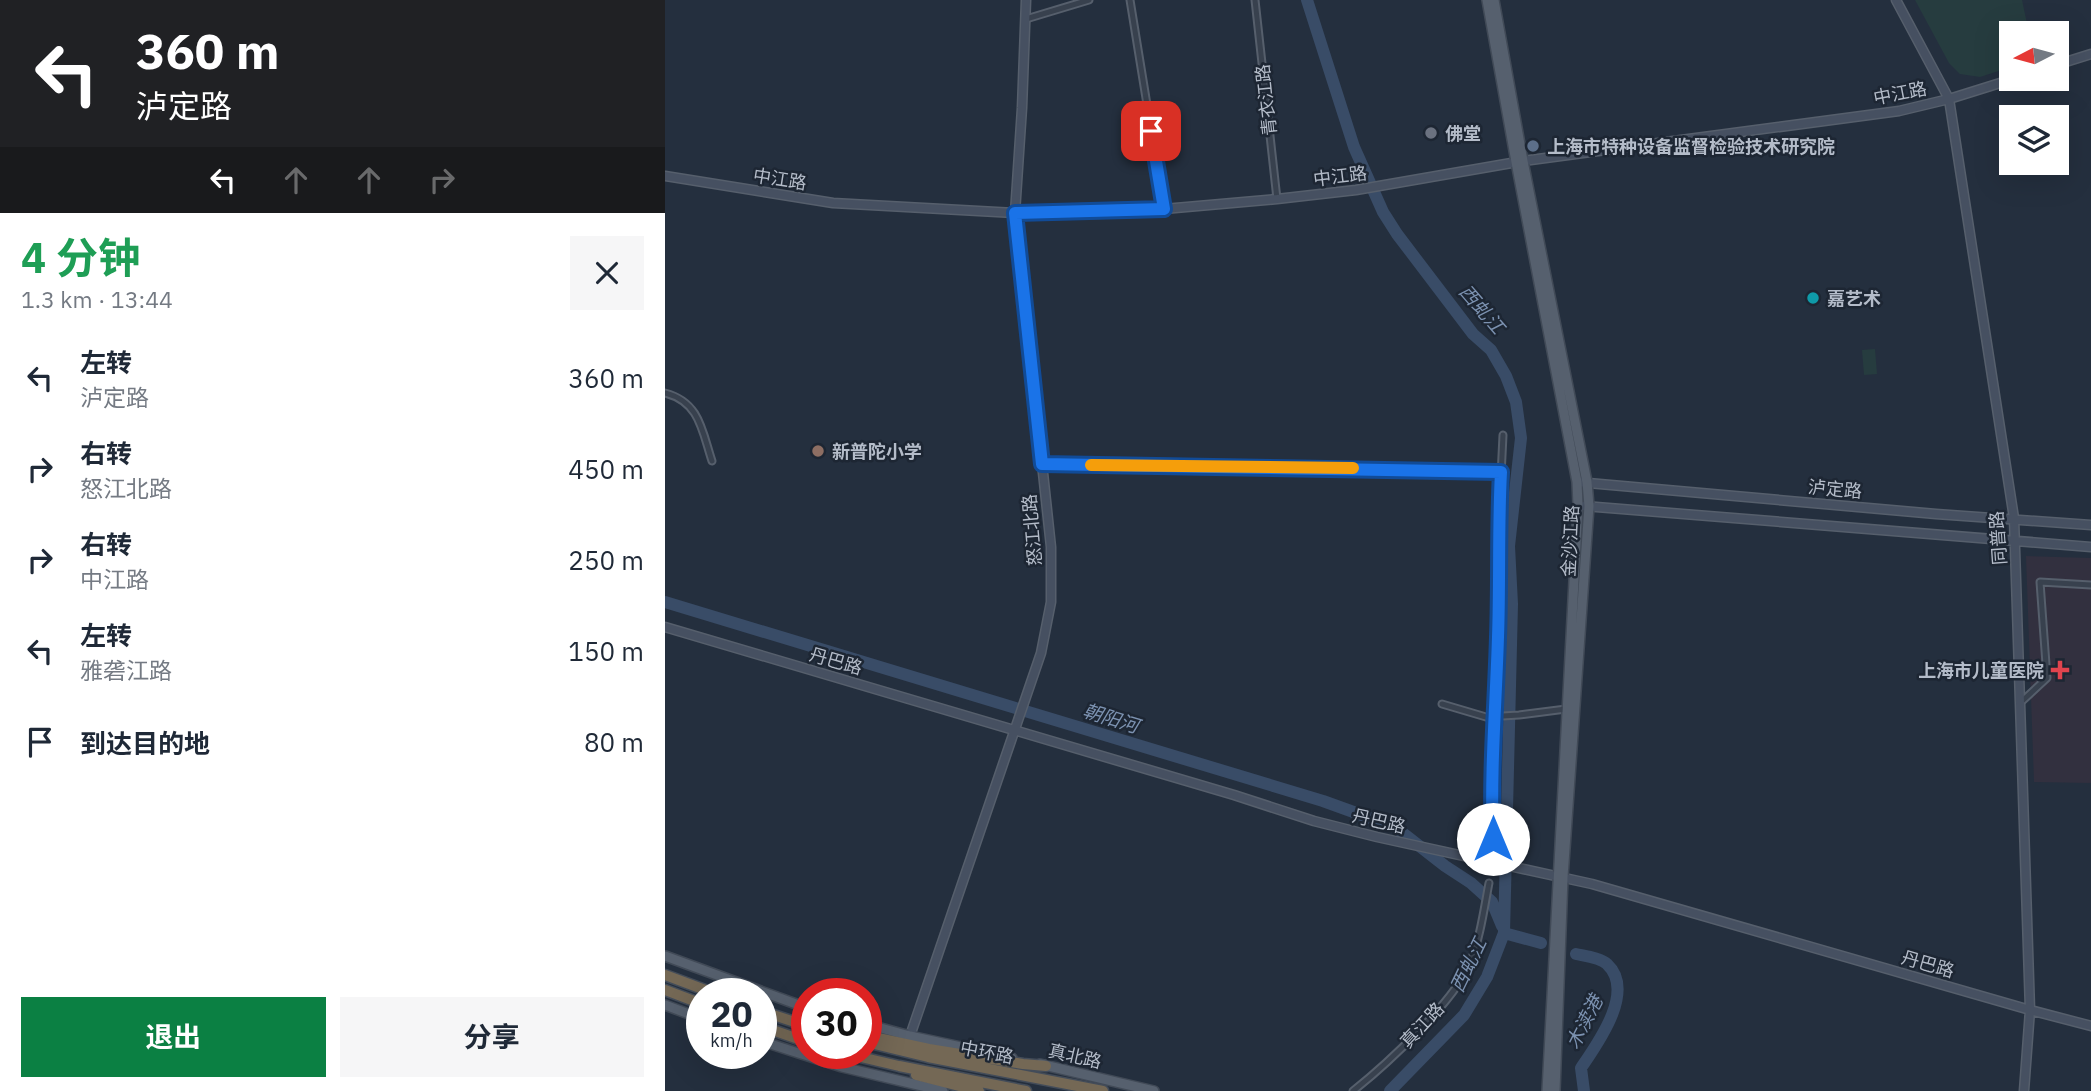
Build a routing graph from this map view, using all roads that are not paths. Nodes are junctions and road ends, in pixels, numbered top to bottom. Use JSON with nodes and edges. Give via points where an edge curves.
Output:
{"nodes":[{"id":1,"x":1026,"y":0,"type":"edge"},
{"id":2,"x":1089,"y":0,"type":"edge"},
{"id":3,"x":1130,"y":0,"type":"edge"},
{"id":4,"x":1255,"y":0,"type":"edge"},
{"id":5,"x":1487,"y":0,"type":"edge"},
{"id":6,"x":1495,"y":0,"type":"edge"},
{"id":7,"x":1896,"y":0,"type":"edge"},
{"id":8,"x":1026,"y":19,"type":"junction"},
{"id":9,"x":2091,"y":54,"type":"edge"},
{"id":10,"x":2069,"y":61,"type":"edge"},
{"id":11,"x":1999,"y":83,"type":"edge"},
{"id":12,"x":1949,"y":99,"type":"junction"},
{"id":13,"x":1519,"y":161,"type":"junction"},
{"id":14,"x":665,"y":176,"type":"edge"},
{"id":15,"x":1277,"y":199,"type":"junction"},
{"id":16,"x":1164,"y":209,"type":"junction"},
{"id":17,"x":1015,"y":213,"type":"junction"},
{"id":18,"x":665,"y":393,"type":"edge"},
{"id":19,"x":1503,"y":435,"type":"dead end"},
{"id":20,"x":712,"y":461,"type":"dead end"},
{"id":21,"x":1042,"y":464,"type":"junction"},
{"id":22,"x":1501,"y":472,"type":"junction"},
{"id":23,"x":1582,"y":482,"type":"junction"},
{"id":24,"x":1578,"y":505,"type":"junction"},
{"id":25,"x":1588,"y":506,"type":"junction"},
{"id":26,"x":2014,"y":518,"type":"junction"},
{"id":27,"x":2091,"y":524,"type":"edge"},
{"id":28,"x":2015,"y":541,"type":"junction"},
{"id":29,"x":2091,"y":547,"type":"edge"},
{"id":30,"x":2091,"y":585,"type":"edge"},
{"id":31,"x":665,"y":627,"type":"edge"},
{"id":32,"x":2021,"y":703,"type":"junction"},
{"id":33,"x":1442,"y":704,"type":"dead end"},
{"id":34,"x":1566,"y":709,"type":"junction"},
{"id":35,"x":1496,"y":716,"type":"junction"},
{"id":36,"x":1014,"y":731,"type":"junction"},
{"id":37,"x":1493,"y":839,"type":"dead end"},
{"id":38,"x":1560,"y":877,"type":"junction"},
{"id":39,"x":1489,"y":883,"type":"dead end"},
{"id":40,"x":665,"y":956,"type":"edge"},
{"id":41,"x":665,"y":975,"type":"edge"},
{"id":42,"x":686,"y":983,"type":"edge"},
{"id":43,"x":665,"y":990,"type":"edge"},
{"id":44,"x":686,"y":998,"type":"edge"},
{"id":45,"x":791,"y":1002,"type":"edge"},
{"id":46,"x":665,"y":1005,"type":"edge"},
{"id":47,"x":2030,"y":1010,"type":"junction"},
{"id":48,"x":686,"y":1013,"type":"edge"},
{"id":49,"x":2091,"y":1026,"type":"edge"},
{"id":50,"x":882,"y":1028,"type":"edge"},
{"id":51,"x":910,"y":1036,"type":"junction"},
{"id":52,"x":882,"y":1039,"type":"edge"},
{"id":53,"x":777,"y":1046,"type":"edge"},
{"id":54,"x":882,"y":1046,"type":"edge"},
{"id":55,"x":882,"y":1062,"type":"edge"},
{"id":56,"x":882,"y":1063,"type":"edge"},
{"id":57,"x":1046,"y":1066,"type":"junction"},
{"id":58,"x":943,"y":1091,"type":"edge"},
{"id":59,"x":979,"y":1091,"type":"edge"},
{"id":60,"x":1026,"y":1091,"type":"edge"},
{"id":61,"x":1103,"y":1091,"type":"edge"},
{"id":62,"x":1154,"y":1091,"type":"edge"},
{"id":63,"x":1353,"y":1091,"type":"edge"},
{"id":64,"x":1547,"y":1091,"type":"edge"},
{"id":65,"x":1555,"y":1091,"type":"edge"},
{"id":66,"x":2024,"y":1091,"type":"edge"}],
"edges":[{"from":1,"to":8,"type":"street","name":"怒江北路"},
{"from":2,"to":8,"type":"street"},
{"from":3,"to":16,"type":"street"},
{"from":4,"to":15,"type":"street","name":"青衣江路"},
{"from":5,"to":13,"type":"main road","name":"金沙江路"},
{"from":6,"to":13,"type":"main road","name":"金沙江路"},
{"from":7,"to":12,"type":"street","name":"同普路"},
{"from":8,"to":17,"type":"street","name":"怒江北路"},
{"from":9,"to":10,"type":"street"},
{"from":11,"to":12,"type":"street","name":"中江路"},
{"from":12,"to":13,"type":"street","name":"中江路","via":[[1858,117]]},
{"from":12,"to":26,"type":"street","name":"同普路"},
{"from":13,"to":15,"type":"street","name":"中江路","via":[[1392,185]]},
{"from":13,"to":23,"type":"main road","name":"金沙江路"},
{"from":14,"to":17,"type":"street","name":"中江路","via":[[833,203]]},
{"from":15,"to":16,"type":"street","name":"中江路"},
{"from":16,"to":17,"type":"street","name":"中江路"},
{"from":17,"to":21,"type":"street","name":"怒江北路"},
{"from":18,"to":20,"type":"street","via":[[693,409]]},
{"from":19,"to":22,"type":"street"},
{"from":21,"to":22,"type":"street"},
{"from":21,"to":36,"type":"street","name":"怒江北路","via":[[1051,547],[1051,602],[1041,653]]},
{"from":22,"to":35,"type":"street"},
{"from":23,"to":24,"type":"main road","name":"金沙江路"},
{"from":23,"to":25,"type":"main road","name":"金沙江路"},
{"from":23,"to":26,"type":"street","name":"泸定路"},
{"from":24,"to":25,"type":"street","name":"泸定路"},
{"from":24,"to":34,"type":"main road","name":"金沙江路"},
{"from":25,"to":28,"type":"street","name":"泸定路"},
{"from":25,"to":38,"type":"main road","name":"金沙江路"},
{"from":26,"to":27,"type":"street","name":"泸定路"},
{"from":26,"to":28,"type":"street","name":"同普路"},
{"from":28,"to":29,"type":"street","name":"泸定路"},
{"from":28,"to":32,"type":"street","name":"同普路"},
{"from":30,"to":32,"type":"street","via":[[2040,582],[2047,678]]},
{"from":31,"to":36,"type":"street","name":"丹巴路"},
{"from":32,"to":47,"type":"street","name":"同普路"},
{"from":33,"to":35,"type":"street"},
{"from":34,"to":35,"type":"street"},
{"from":34,"to":38,"type":"main road","name":"金沙江路"},
{"from":35,"to":37,"type":"street"},
{"from":36,"to":38,"type":"street","name":"丹巴路","via":[[1314,821]]},
{"from":36,"to":51,"type":"street","name":"怒江北路"},
{"from":38,"to":47,"type":"street","name":"丹巴路"},
{"from":38,"to":64,"type":"main road","name":"金沙江路"},
{"from":38,"to":65,"type":"main road","name":"金沙江路"},
{"from":39,"to":63,"type":"street","name":"真江路","via":[[1473,954],[1459,983]]},
{"from":40,"to":45,"type":"main road"},
{"from":41,"to":42,"type":"highway"},
{"from":43,"to":44,"type":"highway"},
{"from":46,"to":48,"type":"main road"},
{"from":47,"to":49,"type":"street","name":"丹巴路"},
{"from":47,"to":66,"type":"street","name":"同普路"},
{"from":50,"to":51,"type":"main road","name":"真北路"},
{"from":51,"to":57,"type":"main road","name":"真北路"},
{"from":52,"to":57,"type":"highway"},
{"from":53,"to":58,"type":"main road"},
{"from":54,"to":61,"type":"highway","name":"中环路"},
{"from":55,"to":60,"type":"highway","name":"中环路"},
{"from":56,"to":59,"type":"highway"},
{"from":57,"to":62,"type":"main road","name":"真北路"}]}
